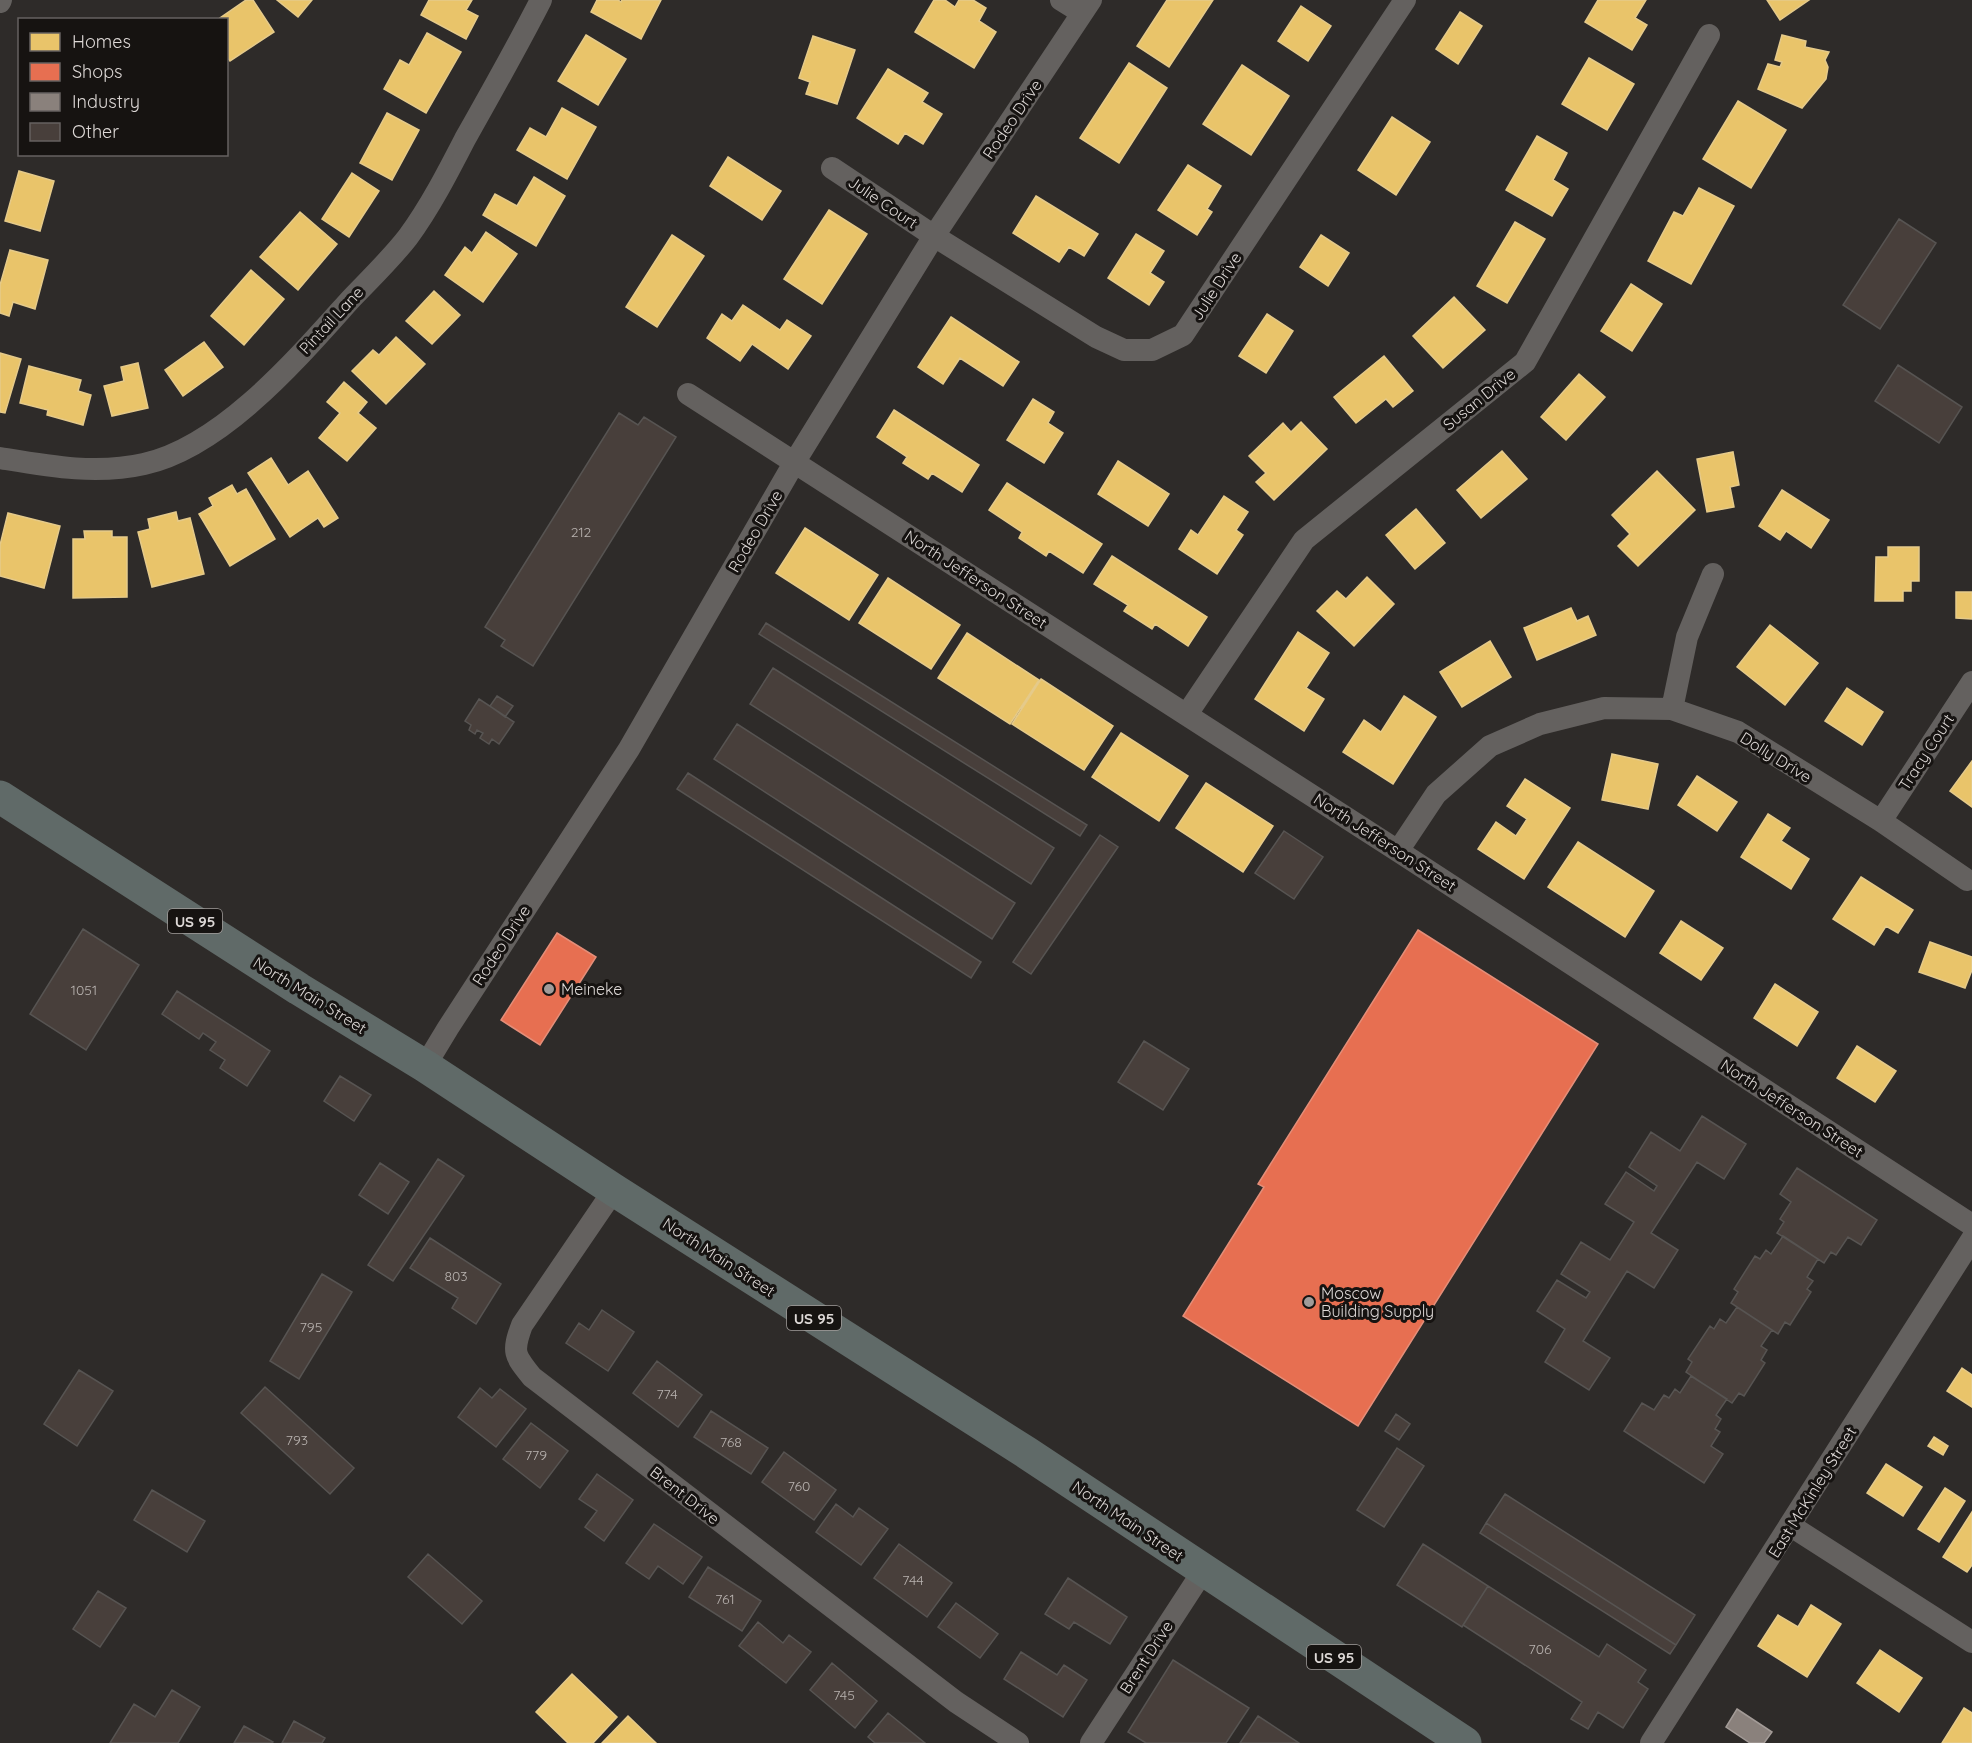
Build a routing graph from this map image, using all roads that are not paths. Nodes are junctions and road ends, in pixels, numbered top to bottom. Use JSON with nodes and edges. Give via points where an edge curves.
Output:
{"nodes":[{"id":1,"x":541,"y":0,"type":"edge"},
{"id":2,"x":1061,"y":0,"type":"edge"},
{"id":3,"x":1405,"y":0,"type":"edge"},
{"id":4,"x":1087,"y":6,"type":"edge"},
{"id":5,"x":1709,"y":35,"type":"dead end"},
{"id":6,"x":832,"y":168,"type":"dead end"},
{"id":7,"x":934,"y":236,"type":"junction"},
{"id":8,"x":688,"y":394,"type":"dead end"},
{"id":9,"x":0,"y":458,"type":"edge"},
{"id":10,"x":794,"y":463,"type":"junction"},
{"id":11,"x":1713,"y":574,"type":"dead end"},
{"id":12,"x":1972,"y":682,"type":"edge"},
{"id":13,"x":1672,"y":709,"type":"junction"},
{"id":14,"x":1187,"y":714,"type":"junction"},
{"id":15,"x":0,"y":797,"type":"edge"},
{"id":16,"x":1881,"y":821,"type":"junction"},
{"id":17,"x":1398,"y":851,"type":"junction"},
{"id":18,"x":1967,"y":880,"type":"dead end"},
{"id":19,"x":425,"y":1066,"type":"junction"},
{"id":20,"x":614,"y":1190,"type":"junction"},
{"id":21,"x":1972,"y":1225,"type":"edge"},
{"id":22,"x":1972,"y":1239,"type":"edge"},
{"id":23,"x":1791,"y":1526,"type":"junction"},
{"id":24,"x":1203,"y":1571,"type":"junction"},
{"id":25,"x":1972,"y":1642,"type":"edge"},
{"id":26,"x":1018,"y":1743,"type":"edge"},
{"id":27,"x":1090,"y":1743,"type":"edge"},
{"id":28,"x":1465,"y":1743,"type":"edge"},
{"id":29,"x":1651,"y":1743,"type":"edge"}],
"edges":[{"from":1,"to":9,"type":"street","name":"Pintail Lane","via":[[408,237],[303,351],[233,418],[200,441],[145,464],[104,470]]},
{"from":2,"to":4,"type":"street"},
{"from":3,"to":7,"type":"street","name":"Julie Drive","via":[[1183,335],[1152,350],[1124,350],[1096,337]]},
{"from":4,"to":7,"type":"street","name":"Rodeo Drive"},
{"from":5,"to":14,"type":"street","name":"Susan Drive","via":[[1526,362],[1304,540]]},
{"from":6,"to":7,"type":"street","name":"Julie Court"},
{"from":7,"to":10,"type":"street","name":"Rodeo Drive"},
{"from":8,"to":10,"type":"street","name":"North Jefferson Street"},
{"from":10,"to":14,"type":"street","name":"North Jefferson Street"},
{"from":10,"to":19,"type":"street","name":"Rodeo Drive","via":[[629,749]]},
{"from":11,"to":13,"type":"street","via":[[1687,637]]},
{"from":12,"to":16,"type":"street","name":"Tracy Court"},
{"from":13,"to":16,"type":"street","name":"Dolly Drive","via":[[1738,732]]},
{"from":13,"to":17,"type":"street","name":"Dolly Drive","via":[[1604,708],[1540,724],[1490,746],[1436,794]]},
{"from":14,"to":17,"type":"street","name":"North Jefferson Street"},
{"from":15,"to":19,"type":"highway","name":"North Main Street","number":"US 95"},
{"from":16,"to":18,"type":"street","name":"Dolly Drive"},
{"from":17,"to":21,"type":"street","name":"North Jefferson Street"},
{"from":19,"to":20,"type":"highway","name":"North Main Street","number":"US 95"},
{"from":20,"to":24,"type":"highway","name":"North Main Street","number":"US 95"},
{"from":20,"to":26,"type":"street","name":"Brent Drive","via":[[522,1325],[515,1345],[519,1361],[532,1377],[790,1576],[956,1702]]},
{"from":22,"to":23,"type":"street","name":"East McKinley Street"},
{"from":23,"to":25,"type":"street"},
{"from":23,"to":29,"type":"street","name":"East McKinley Street"},
{"from":24,"to":27,"type":"street","name":"Brent Drive"},
{"from":24,"to":28,"type":"highway","name":"North Main Street","number":"US 95"}]}
